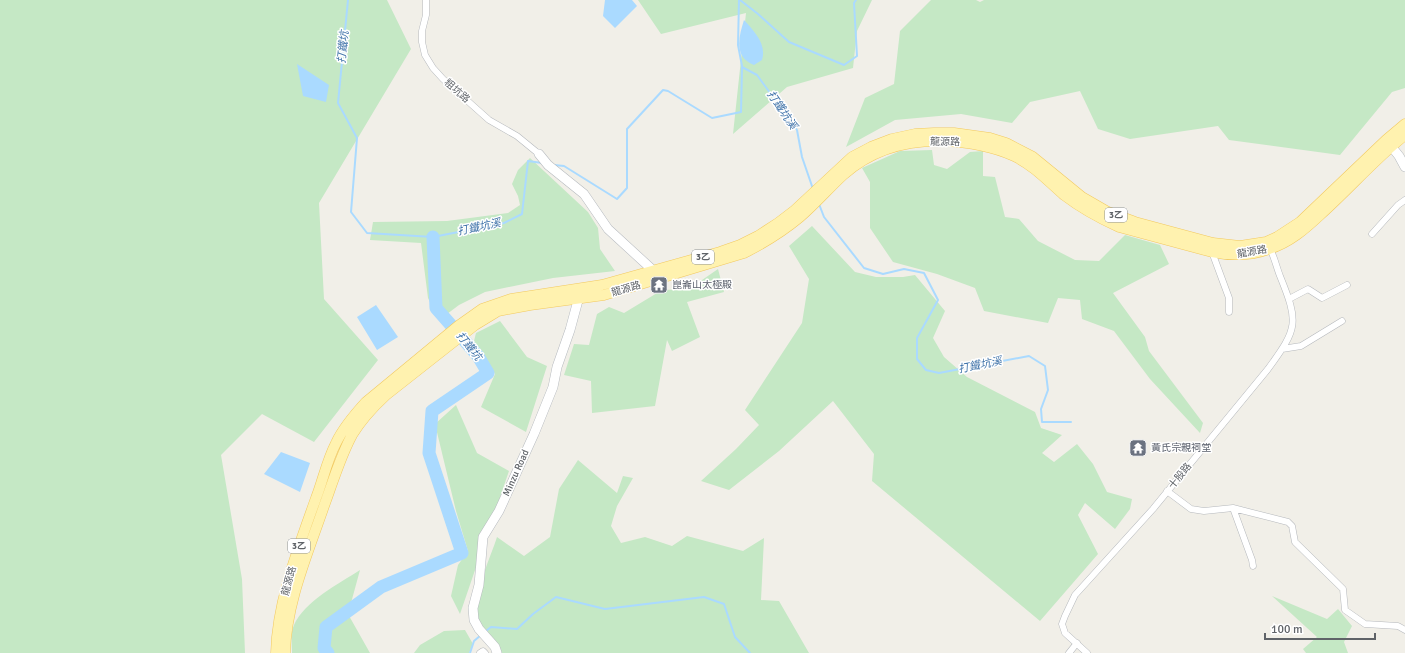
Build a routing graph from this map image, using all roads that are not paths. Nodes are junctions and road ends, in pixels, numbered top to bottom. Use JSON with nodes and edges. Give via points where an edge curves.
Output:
{"nodes":[{"id":1,"x":426,"y":0,"type":"edge"},
{"id":2,"x":1405,"y":124,"type":"edge"},
{"id":3,"x":1405,"y":135,"type":"edge"},
{"id":4,"x":1389,"y":143,"type":"junction"},
{"id":5,"x":539,"y":154,"type":"joint"},
{"id":6,"x":1405,"y":167,"type":"edge"},
{"id":7,"x":816,"y":196,"type":"junction"},
{"id":8,"x":1405,"y":200,"type":"edge"},
{"id":9,"x":1372,"y":234,"type":"dead end"},
{"id":10,"x":1268,"y":246,"type":"junction"},
{"id":11,"x":1212,"y":252,"type":"junction"},
{"id":12,"x":653,"y":270,"type":"junction"},
{"id":13,"x":661,"y":278,"type":"junction"},
{"id":14,"x":1347,"y":285,"type":"dead end"},
{"id":15,"x":581,"y":288,"type":"junction"},
{"id":16,"x":578,"y":299,"type":"junction"},
{"id":17,"x":1289,"y":299,"type":"junction"},
{"id":18,"x":1229,"y":312,"type":"dead end"},
{"id":19,"x":1342,"y":321,"type":"dead end"},
{"id":20,"x":461,"y":329,"type":"junction"},
{"id":21,"x":451,"y":337,"type":"junction"},
{"id":22,"x":1282,"y":349,"type":"junction"},
{"id":23,"x":1167,"y":492,"type":"junction"},
{"id":24,"x":1233,"y":508,"type":"junction"},
{"id":25,"x":1253,"y":566,"type":"dead end"},
{"id":26,"x":1405,"y":630,"type":"edge"},
{"id":27,"x":1077,"y":643,"type":"junction"},
{"id":28,"x":276,"y":653,"type":"edge"},
{"id":29,"x":285,"y":653,"type":"edge"},
{"id":30,"x":480,"y":653,"type":"edge"},
{"id":31,"x":485,"y":653,"type":"edge"},
{"id":32,"x":497,"y":653,"type":"edge"},
{"id":33,"x":1068,"y":653,"type":"edge"},
{"id":34,"x":1087,"y":653,"type":"edge"}],
"edges":[{"from":1,"to":5,"type":"street","name":"粗坑路","via":[[422,42],[425,55],[433,68],[489,120],[518,136]]},
{"from":2,"to":4,"type":"main road","number":"3乙"},
{"from":3,"to":4,"type":"main road","number":"3乙"},
{"from":4,"to":6,"type":"street"},
{"from":4,"to":10,"type":"main road","number":"3乙","via":[[1300,222]]},
{"from":5,"to":12,"type":"street","via":[[548,165],[584,194],[608,229]]},
{"from":7,"to":10,"type":"main road","number":"3乙","via":[[852,157],[870,147],[915,134],[973,135],[1006,142],[1044,165],[1082,197],[1122,218],[1213,243]]},
{"from":7,"to":11,"type":"main road","name":"龍源路","number":"3乙","via":[[857,164],[895,146],[935,141],[972,143],[1016,157],[1077,204],[1104,220]]},
{"from":7,"to":12,"type":"main road","number":"3乙","via":[[746,242],[720,252]]},
{"from":7,"to":13,"type":"main road","name":"龍源路","number":"3乙","via":[[784,230],[744,253]]},
{"from":8,"to":9,"type":"street"},
{"from":10,"to":11,"type":"main road","name":"龍源路","number":"3乙","via":[[1258,253],[1242,255]]},
{"from":10,"to":17,"type":"street","name":"十股路"},
{"from":11,"to":18,"type":"street","via":[[1229,298]]},
{"from":12,"to":13,"type":"street"},
{"from":12,"to":15,"type":"main road","number":"3乙","via":[[602,285]]},
{"from":13,"to":16,"type":"main road","name":"龍源路","number":"3乙","via":[[604,295]]},
{"from":14,"to":17,"type":"street","via":[[1322,298],[1308,289]]},
{"from":15,"to":16,"type":"street","name":"Minzu Road"},
{"from":15,"to":20,"type":"main road","number":"3乙","via":[[494,304],[470,316]]},
{"from":16,"to":20,"type":"main road","name":"龍源路","number":"3乙","via":[[498,312],[475,325]]},
{"from":16,"to":32,"type":"street","name":"Minzu Road","via":[[552,387],[534,434],[499,511],[483,537],[480,585],[473,608],[474,620]]},
{"from":17,"to":22,"type":"street","name":"十股路","via":[[1294,323]]},
{"from":19,"to":22,"type":"street","via":[[1301,346]]},
{"from":20,"to":21,"type":"main road","number":"3乙"},
{"from":21,"to":28,"type":"main road","name":"龍源路","number":"3乙","via":[[366,402],[354,414],[336,443],[298,549],[281,615]]},
{"from":21,"to":29,"type":"main road","name":"龍源路","number":"3乙","via":[[373,408],[353,433],[344,450],[292,604]]},
{"from":22,"to":23,"type":"street","name":"十股路"},
{"from":23,"to":24,"type":"street","via":[[1191,509],[1204,511]]},
{"from":23,"to":27,"type":"street","name":"十股路","via":[[1075,595],[1062,624],[1065,633]]},
{"from":24,"to":25,"type":"street"},
{"from":24,"to":26,"type":"street","via":[[1288,522],[1292,526],[1295,542],[1343,589],[1345,610],[1365,624],[1398,626]]},
{"from":27,"to":33,"type":"street"},
{"from":27,"to":34,"type":"street","name":"十股路"},
{"from":30,"to":31,"type":"street"}]}
